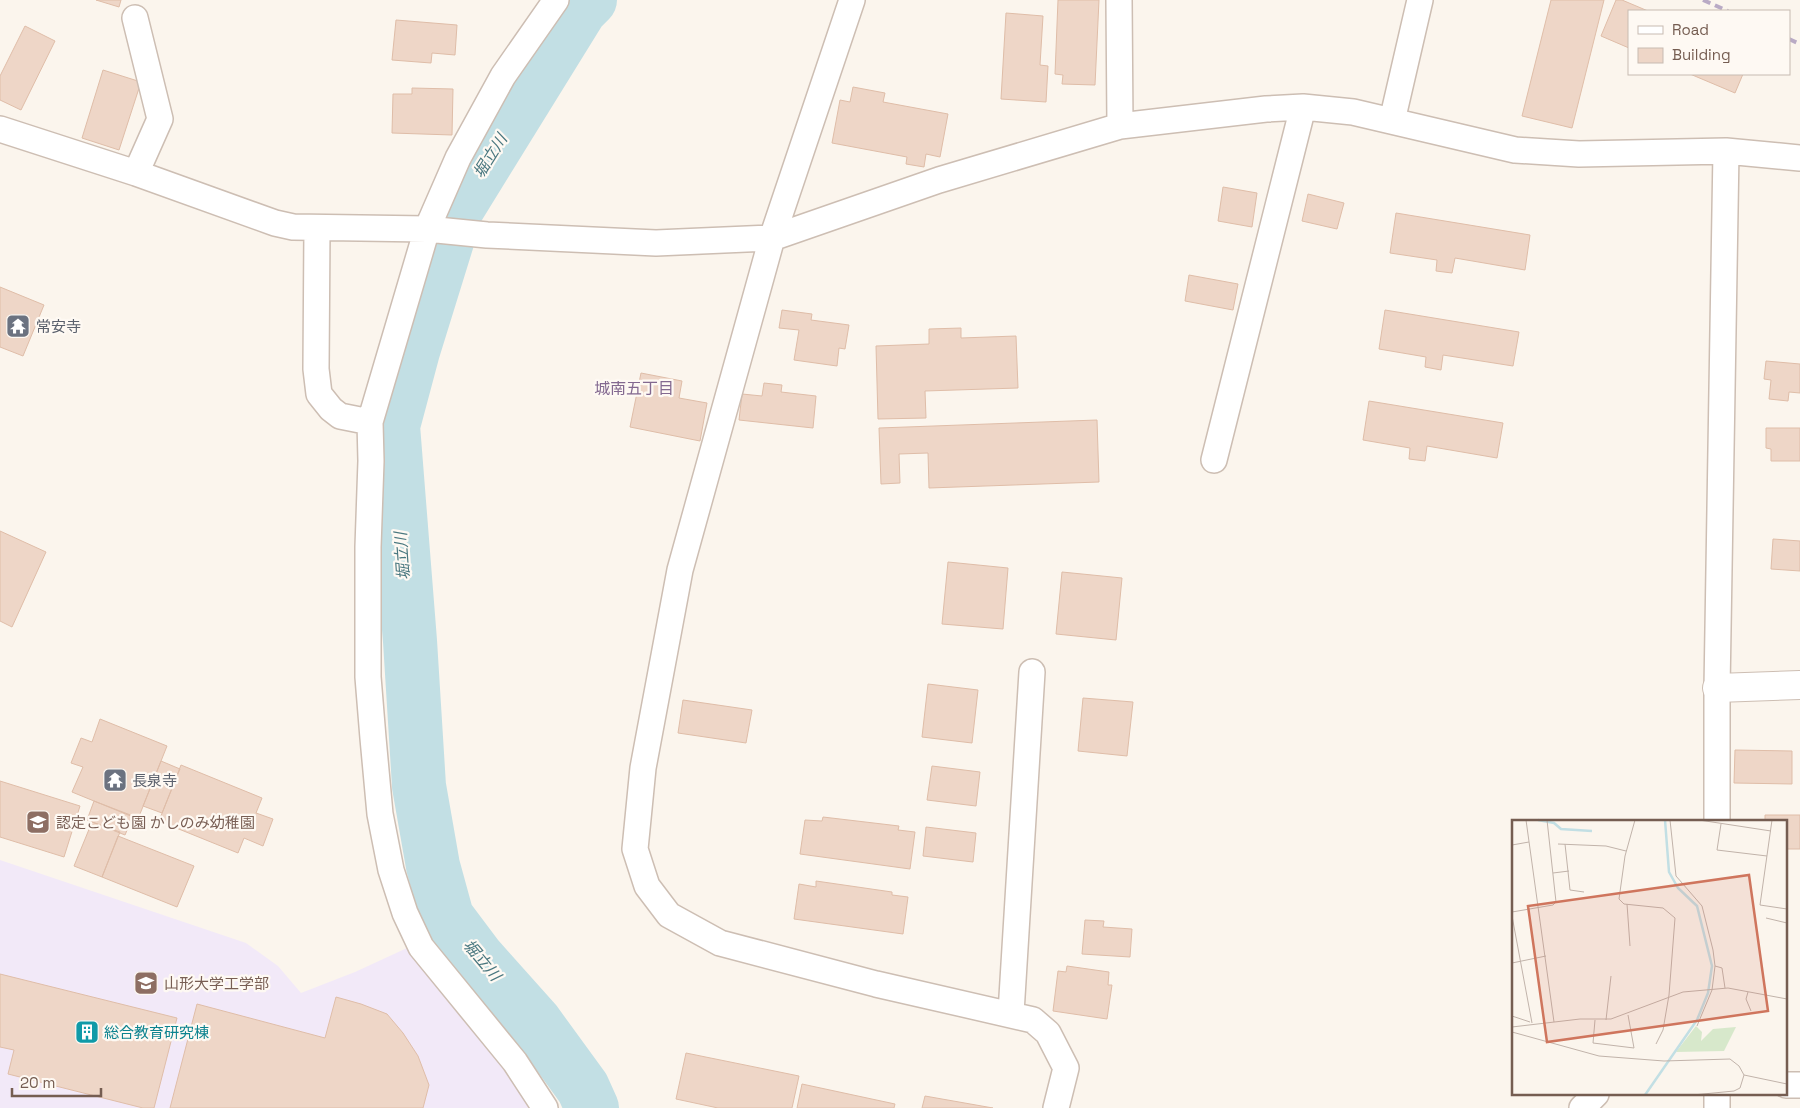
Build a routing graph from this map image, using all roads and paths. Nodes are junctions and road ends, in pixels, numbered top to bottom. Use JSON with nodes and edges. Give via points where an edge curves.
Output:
{"nodes":[{"id":1,"x":556,"y":0,"type":"edge"},
{"id":2,"x":852,"y":0,"type":"edge"},
{"id":3,"x":1119,"y":0,"type":"edge"},
{"id":4,"x":1420,"y":0,"type":"edge"},
{"id":5,"x":136,"y":18,"type":"dead end"},
{"id":6,"x":1303,"y":107,"type":"junction"},
{"id":7,"x":1392,"y":122,"type":"junction"},
{"id":8,"x":1120,"y":126,"type":"junction"},
{"id":9,"x":0,"y":129,"type":"edge"},
{"id":10,"x":1726,"y":151,"type":"junction"},
{"id":11,"x":1800,"y":158,"type":"edge"},
{"id":12,"x":136,"y":173,"type":"junction"},
{"id":13,"x":317,"y":229,"type":"junction"},
{"id":14,"x":433,"y":230,"type":"junction"},
{"id":15,"x":772,"y":238,"type":"junction"},
{"id":16,"x":370,"y":422,"type":"junction"},
{"id":17,"x":1214,"y":460,"type":"dead end"},
{"id":18,"x":1032,"y":672,"type":"dead end"},
{"id":19,"x":1800,"y":685,"type":"edge"},
{"id":20,"x":1717,"y":688,"type":"junction"},
{"id":21,"x":1717,"y":820,"type":"edge"},
{"id":22,"x":1010,"y":1014,"type":"junction"},
{"id":23,"x":1594,"y":1096,"type":"edge"},
{"id":24,"x":545,"y":1108,"type":"edge"},
{"id":25,"x":1056,"y":1108,"type":"edge"},
{"id":26,"x":1582,"y":1108,"type":"edge"}],
"edges":[{"from":1,"to":14,"type":"street","via":[[503,76],[458,158]]},
{"from":2,"to":15,"type":"street"},
{"from":3,"to":8,"type":"street"},
{"from":4,"to":7,"type":"street"},
{"from":5,"to":12,"type":"street","via":[[160,119]]},
{"from":6,"to":7,"type":"street","via":[[1353,112]]},
{"from":6,"to":8,"type":"street"},
{"from":6,"to":17,"type":"street"},
{"from":7,"to":10,"type":"street","via":[[1515,150],[1579,154]]},
{"from":8,"to":15,"type":"street","via":[[940,180]]},
{"from":9,"to":12,"type":"street"},
{"from":10,"to":11,"type":"street"},
{"from":10,"to":20,"type":"street"},
{"from":12,"to":13,"type":"street","via":[[275,223]]},
{"from":13,"to":14,"type":"street"},
{"from":13,"to":16,"type":"street","via":[[316,369],[319,394],[340,416]]},
{"from":14,"to":15,"type":"street","via":[[656,243]]},
{"from":14,"to":16,"type":"street"},
{"from":15,"to":22,"type":"street","via":[[680,570],[643,768],[635,849],[647,886],[669,915],[720,943],[876,984]]},
{"from":16,"to":24,"type":"street","via":[[368,677],[380,814],[391,870],[405,913],[421,947],[515,1062]]},
{"from":18,"to":22,"type":"street"},
{"from":19,"to":20,"type":"street"},
{"from":20,"to":21,"type":"street"},
{"from":22,"to":25,"type":"street","via":[[1033,1020],[1048,1033],[1066,1068]]},
{"from":23,"to":26,"type":"street"}]}
